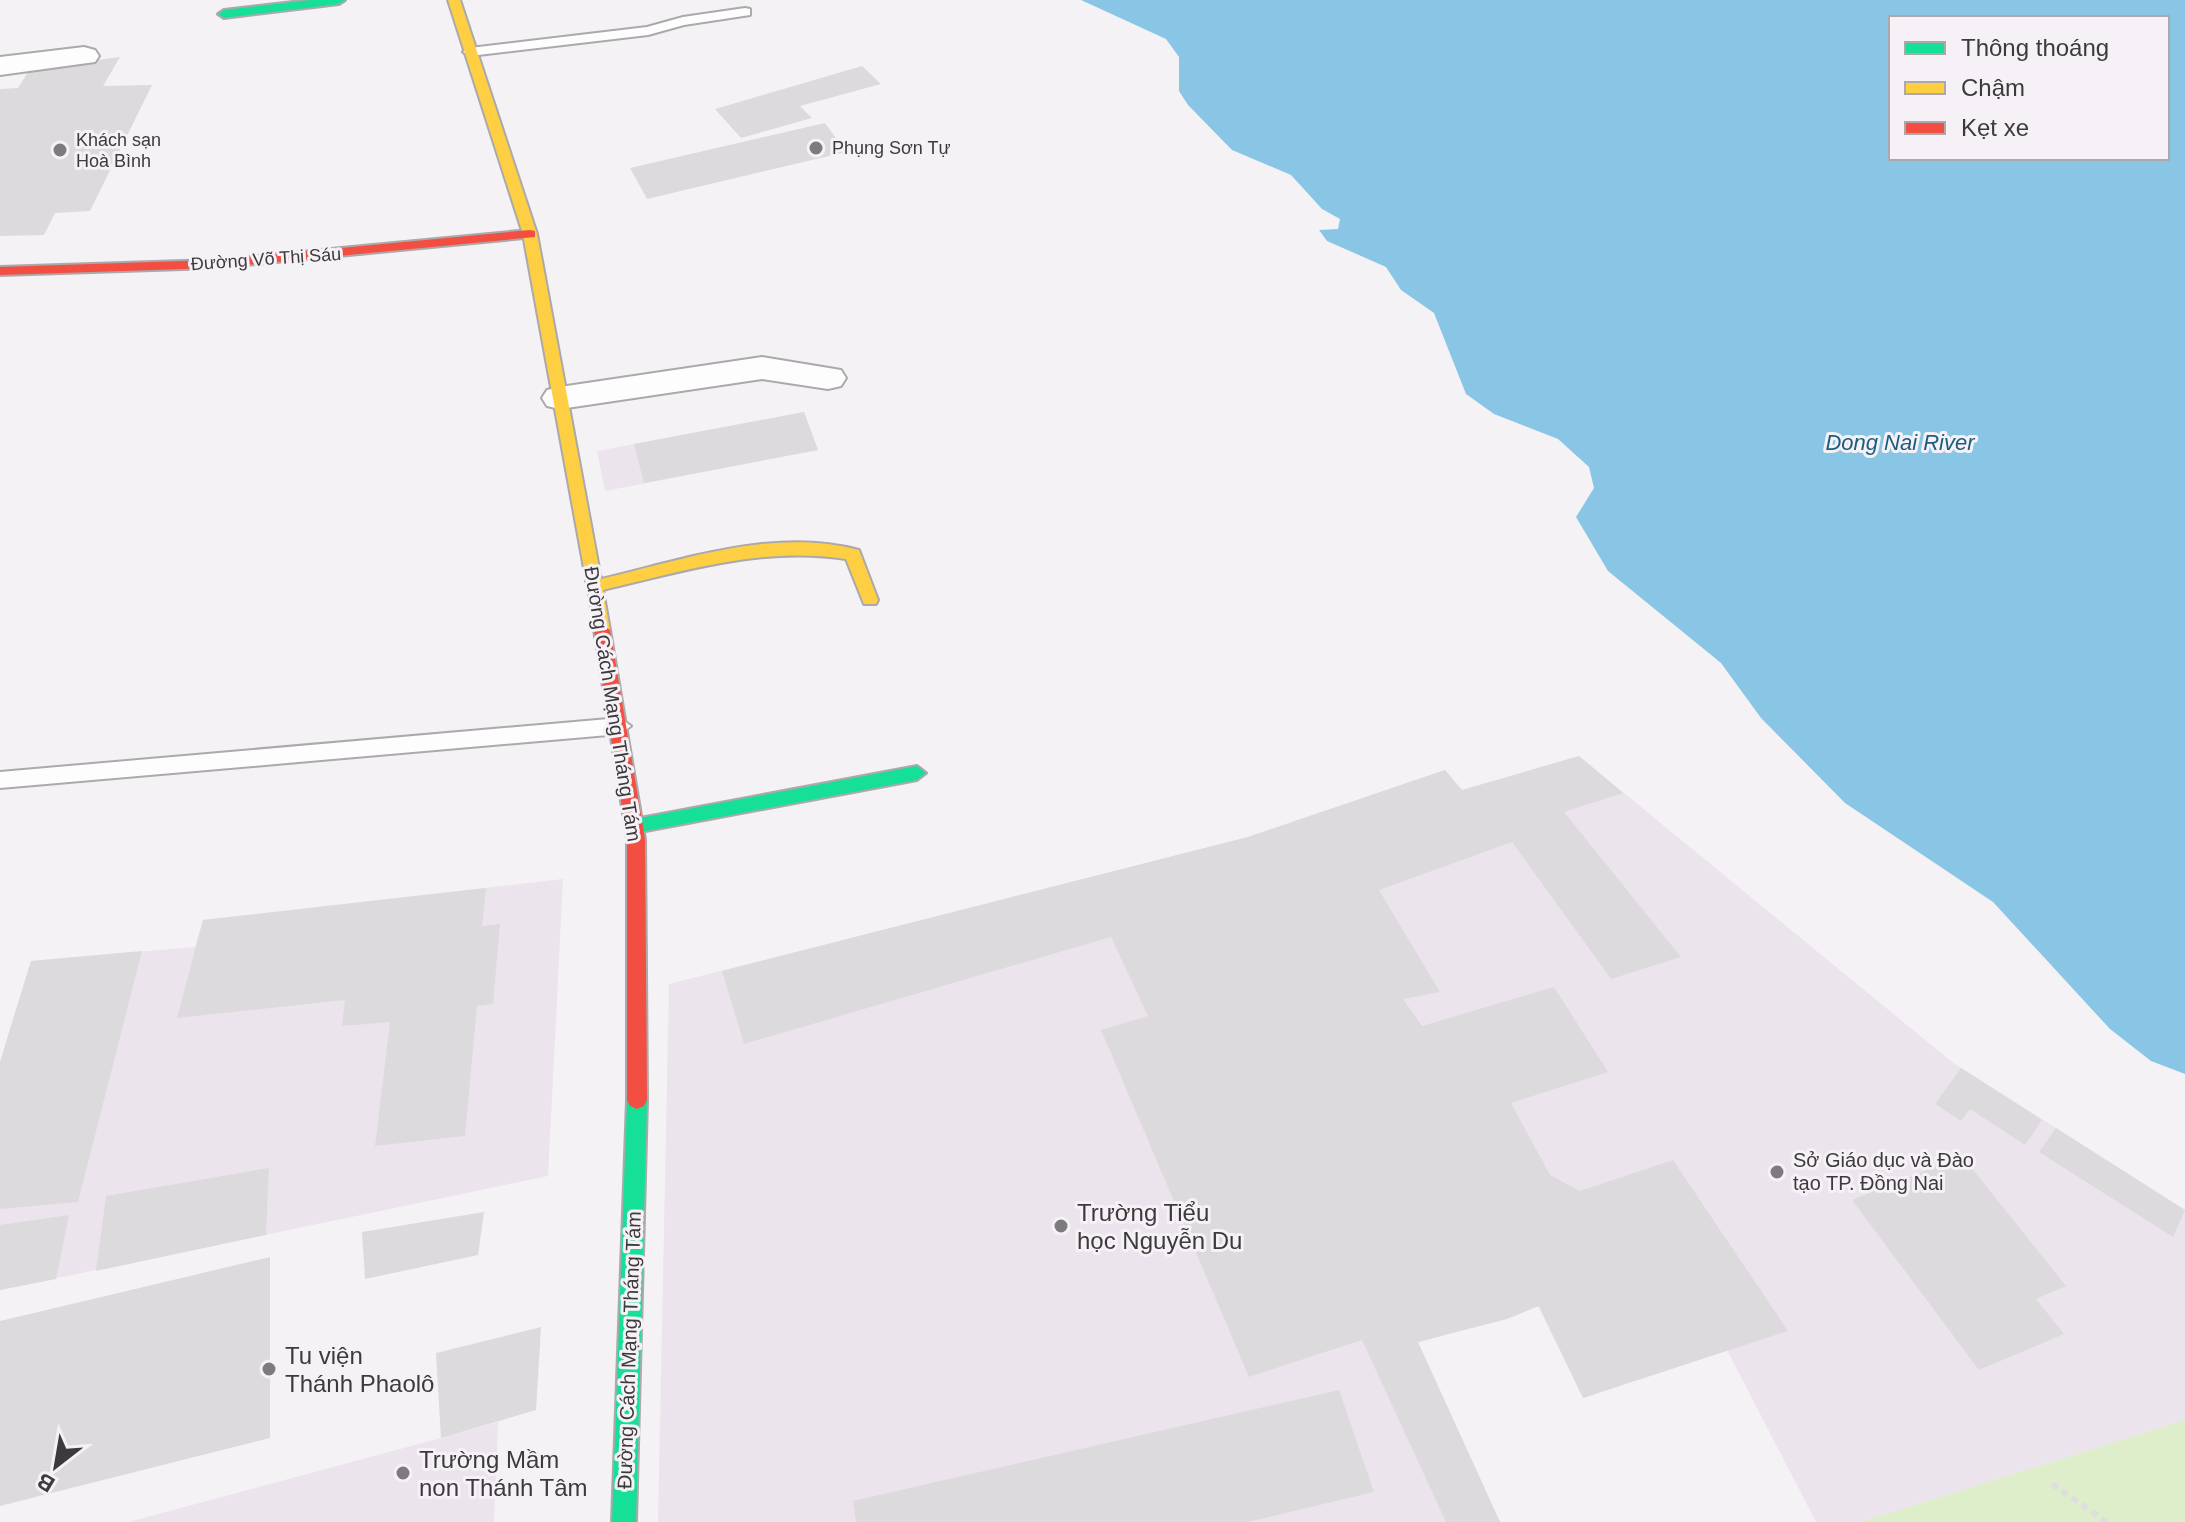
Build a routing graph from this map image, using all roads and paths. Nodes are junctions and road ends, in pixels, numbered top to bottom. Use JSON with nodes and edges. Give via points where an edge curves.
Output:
{"nodes":[{"id":1,"x":339,"y":0,"type":"edge"},
{"id":2,"x":454,"y":0,"type":"edge"},
{"id":3,"x":745,"y":12,"type":"dead end"},
{"id":4,"x":224,"y":14,"type":"dead end"},
{"id":5,"x":470,"y":52,"type":"junction"},
{"id":6,"x":84,"y":56,"type":"dead end"},
{"id":7,"x":0,"y":66,"type":"edge"},
{"id":8,"x":530,"y":234,"type":"junction"},
{"id":9,"x":0,"y":271,"type":"edge"},
{"id":10,"x":828,"y":378,"type":"dead end"},
{"id":11,"x":560,"y":398,"type":"junction"},
{"id":12,"x":594,"y":586,"type":"junction"},
{"id":13,"x":870,"y":600,"type":"dead end"},
{"id":14,"x":620,"y":726,"type":"junction"},
{"id":15,"x":917,"y":773,"type":"dead end"},
{"id":16,"x":0,"y":780,"type":"edge"},
{"id":17,"x":635,"y":826,"type":"junction"},
{"id":18,"x":2052,"y":1484,"type":"dead end"},
{"id":19,"x":624,"y":1522,"type":"edge"},
{"id":20,"x":2107,"y":1522,"type":"edge"}],
"edges":[{"from":1,"to":4,"type":"main road"},
{"from":2,"to":5,"type":"main road","name":"Đường Cách Mạng Tháng Tám"},
{"from":3,"to":5,"type":"lane","via":[[648,31]]},
{"from":5,"to":8,"type":"main road","name":"Đường Cách Mạng Tháng Tám"},
{"from":6,"to":7,"type":"street"},
{"from":8,"to":9,"type":"main road","name":"Đường Võ Thị Sáu","via":[[277,260]]},
{"from":8,"to":11,"type":"main road","name":"Đường Cách Mạng Tháng Tám"},
{"from":10,"to":11,"type":"street","via":[[762,368]]},
{"from":11,"to":12,"type":"main road","name":"Đường Cách Mạng Tháng Tám"},
{"from":12,"to":13,"type":"main road","via":[[825,547],[853,554]]},
{"from":12,"to":14,"type":"main road","name":"Đường Cách Mạng Tháng Tám"},
{"from":14,"to":16,"type":"lane"},
{"from":14,"to":17,"type":"main road","name":"Đường Cách Mạng Tháng Tám"},
{"from":15,"to":17,"type":"main road"},
{"from":17,"to":19,"type":"main road","name":"Đường Cách Mạng Tháng Tám","via":[[639,1028]]},
{"from":18,"to":20,"type":"path"}]}
